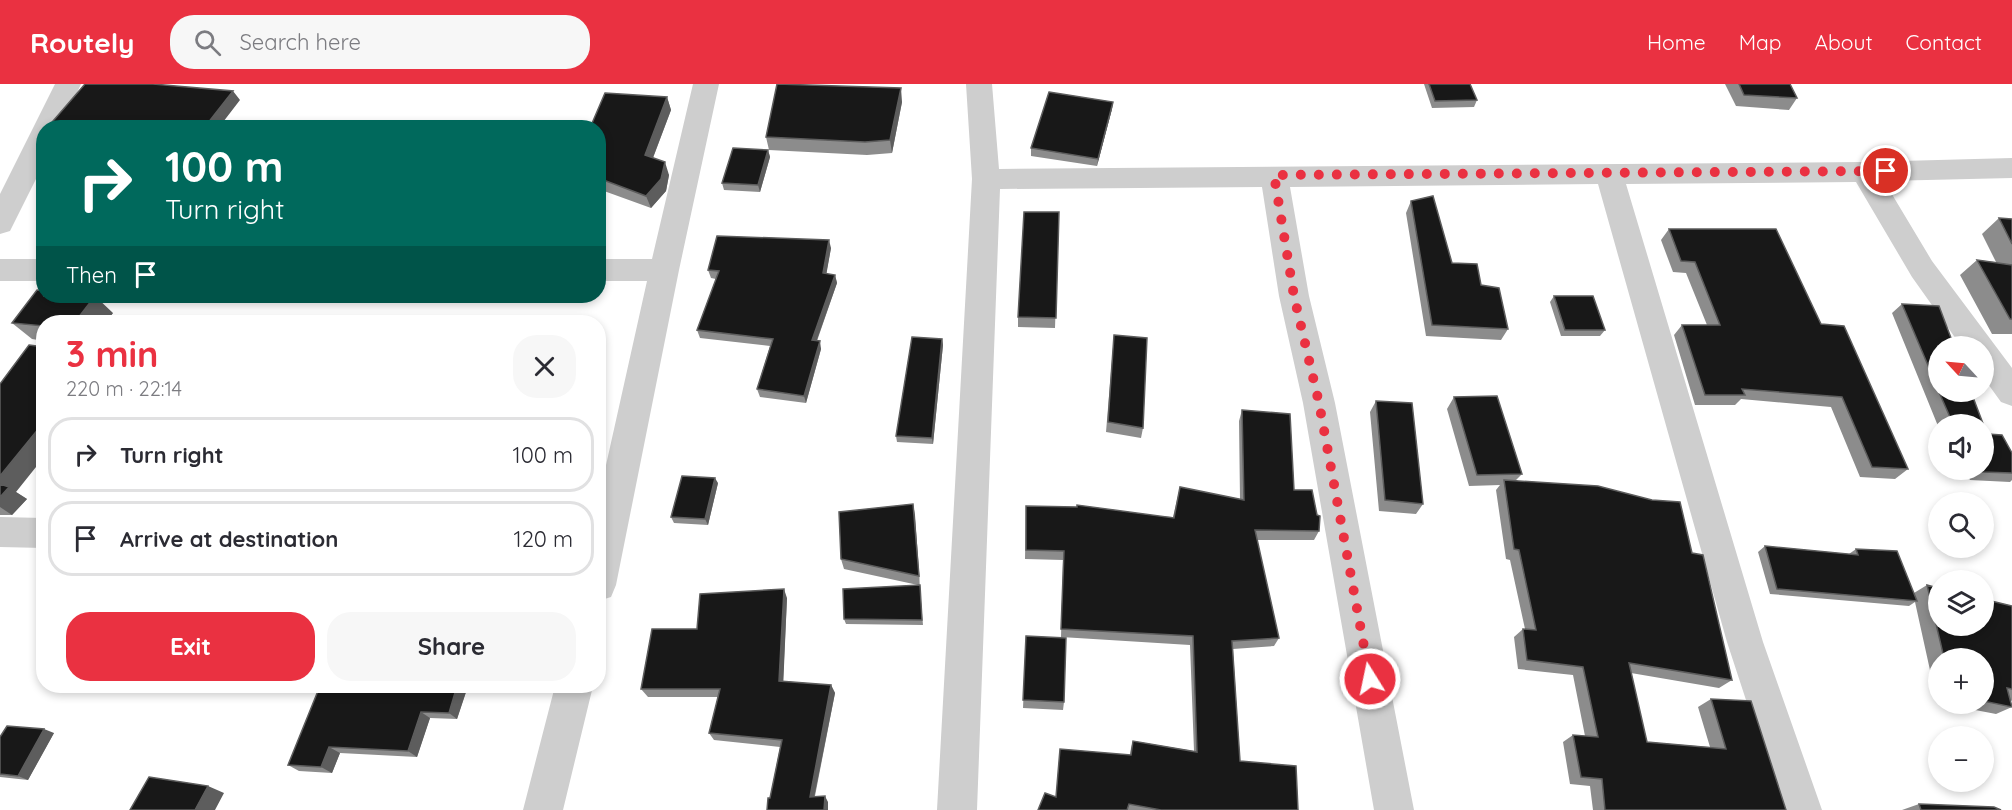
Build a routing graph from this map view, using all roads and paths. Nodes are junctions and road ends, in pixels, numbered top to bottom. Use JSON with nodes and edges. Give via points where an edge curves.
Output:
{"nodes":[{"id":1,"x":68,"y":84,"type":"edge"},
{"id":2,"x":706,"y":84,"type":"edge"},
{"id":3,"x":979,"y":84,"type":"edge"},
{"id":4,"x":51,"y":120,"type":"edge"},
{"id":5,"x":36,"y":150,"type":"edge"},
{"id":6,"x":2012,"y":168,"type":"edge"},
{"id":7,"x":1864,"y":172,"type":"junction"},
{"id":8,"x":1609,"y":174,"type":"junction"},
{"id":9,"x":1274,"y":175,"type":"junction"},
{"id":10,"x":986,"y":178,"type":"junction"},
{"id":11,"x":0,"y":223,"type":"edge"},
{"id":12,"x":0,"y":270,"type":"edge"},
{"id":13,"x":36,"y":270,"type":"edge"},
{"id":14,"x":606,"y":270,"type":"edge"},
{"id":15,"x":664,"y":270,"type":"junction"},
{"id":16,"x":1971,"y":336,"type":"edge"},
{"id":17,"x":1994,"y":368,"type":"edge"},
{"id":18,"x":2012,"y":393,"type":"edge"},
{"id":19,"x":606,"y":527,"type":"edge"},
{"id":20,"x":0,"y":532,"type":"edge"},
{"id":21,"x":36,"y":532,"type":"edge"},
{"id":22,"x":572,"y":693,"type":"edge"},
{"id":23,"x":543,"y":810,"type":"edge"},
{"id":24,"x":957,"y":810,"type":"edge"},
{"id":25,"x":1394,"y":810,"type":"edge"},
{"id":26,"x":1802,"y":810,"type":"edge"}],
"edges":[{"from":1,"to":4,"type":"street"},
{"from":2,"to":15,"type":"street"},
{"from":3,"to":10,"type":"street"},
{"from":5,"to":11,"type":"street"},
{"from":6,"to":7,"type":"street"},
{"from":7,"to":8,"type":"street"},
{"from":7,"to":16,"type":"street","via":[[1922,269]]},
{"from":8,"to":9,"type":"street"},
{"from":8,"to":26,"type":"street","via":[[1745,642]]},
{"from":9,"to":10,"type":"street"},
{"from":9,"to":25,"type":"street"},
{"from":10,"to":24,"type":"street"},
{"from":12,"to":13,"type":"street"},
{"from":14,"to":15,"type":"street"},
{"from":15,"to":19,"type":"street"},
{"from":17,"to":18,"type":"street"},
{"from":20,"to":21,"type":"street"},
{"from":22,"to":23,"type":"street"}]}
